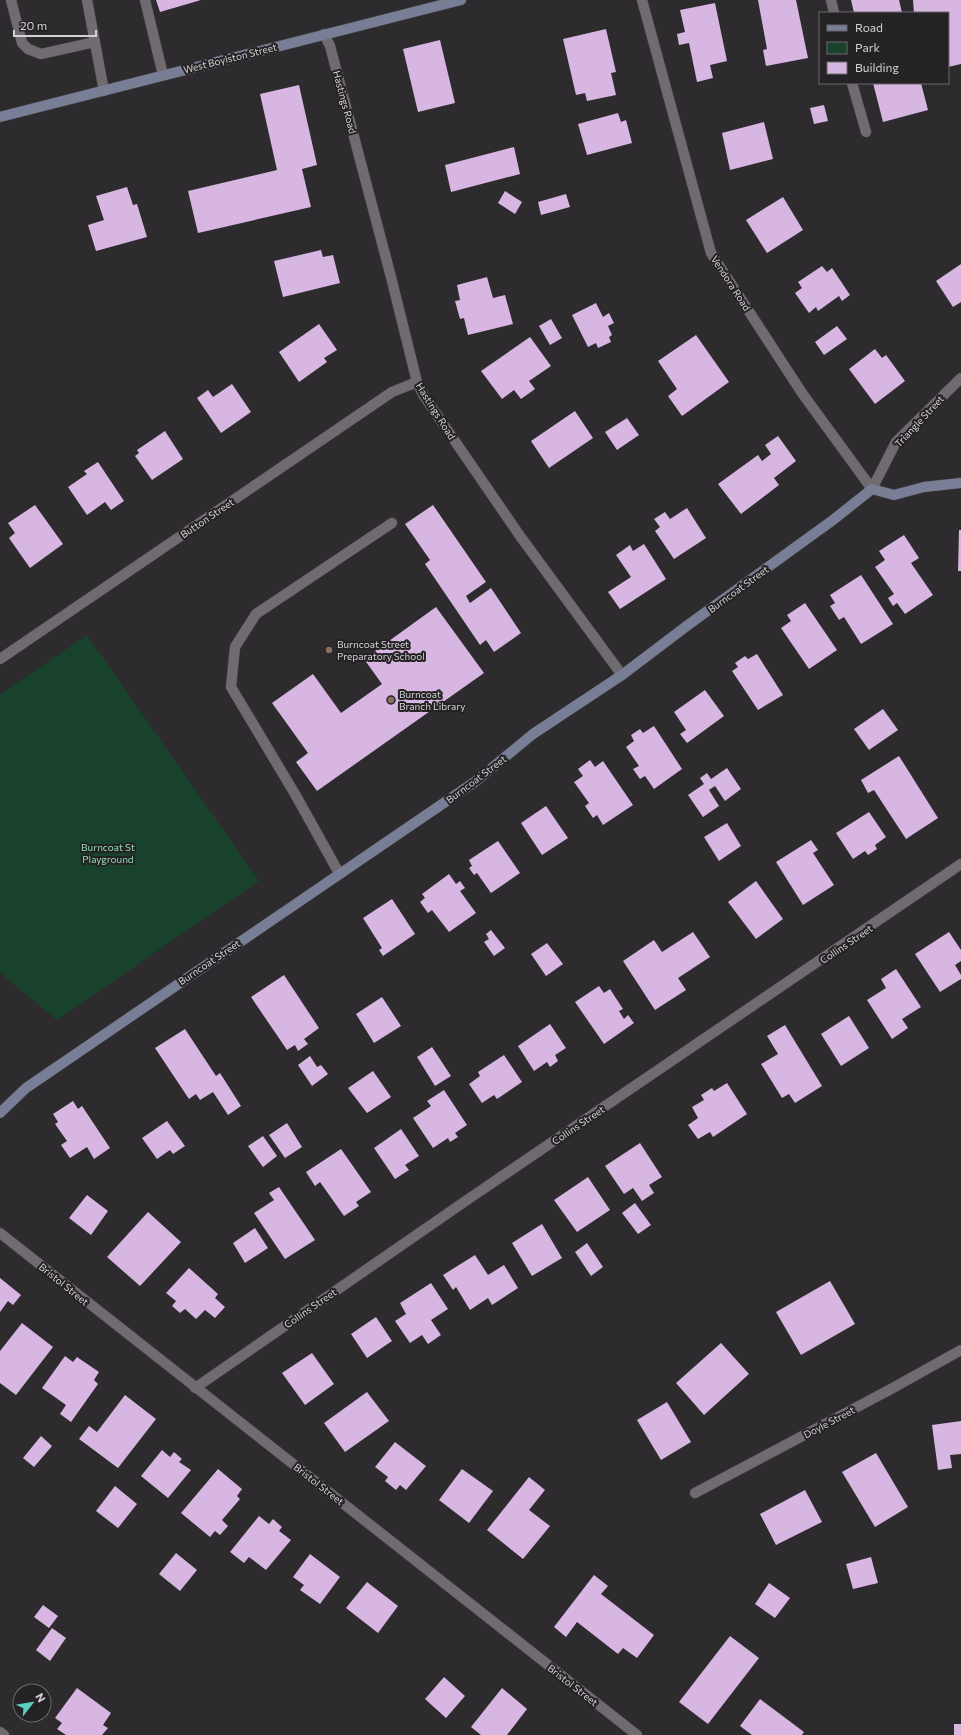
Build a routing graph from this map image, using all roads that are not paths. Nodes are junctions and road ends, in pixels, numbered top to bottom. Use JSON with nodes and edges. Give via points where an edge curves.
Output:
{"nodes":[{"id":1,"x":11,"y":0,"type":"edge"},
{"id":2,"x":87,"y":0,"type":"edge"},
{"id":3,"x":146,"y":0,"type":"edge"},
{"id":4,"x":461,"y":0,"type":"edge"},
{"id":5,"x":642,"y":0,"type":"edge"},
{"id":6,"x":831,"y":0,"type":"edge"},
{"id":7,"x":834,"y":12,"type":"edge"},
{"id":8,"x":324,"y":34,"type":"junction"},
{"id":9,"x":95,"y":42,"type":"junction"},
{"id":10,"x":163,"y":76,"type":"junction"},
{"id":11,"x":852,"y":84,"type":"edge"},
{"id":12,"x":104,"y":90,"type":"junction"},
{"id":13,"x":0,"y":117,"type":"edge"},
{"id":14,"x":866,"y":132,"type":"dead end"},
{"id":15,"x":961,"y":378,"type":"edge"},
{"id":16,"x":417,"y":382,"type":"junction"},
{"id":17,"x":961,"y":483,"type":"edge"},
{"id":18,"x":872,"y":489,"type":"junction"},
{"id":19,"x":392,"y":523,"type":"dead end"},
{"id":20,"x":0,"y":659,"type":"edge"},
{"id":21,"x":622,"y":674,"type":"junction"},
{"id":22,"x":961,"y":864,"type":"edge"},
{"id":23,"x":339,"y":873,"type":"junction"},
{"id":24,"x":0,"y":1113,"type":"edge"},
{"id":25,"x":0,"y":1233,"type":"edge"},
{"id":26,"x":961,"y":1350,"type":"edge"},
{"id":27,"x":195,"y":1388,"type":"junction"},
{"id":28,"x":695,"y":1493,"type":"dead end"},
{"id":29,"x":0,"y":1732,"type":"edge"},
{"id":30,"x":4,"y":1735,"type":"edge"},
{"id":31,"x":638,"y":1735,"type":"edge"}],
"edges":[{"from":1,"to":9,"type":"street","via":[[22,43],[28,49],[41,54]]},
{"from":2,"to":9,"type":"street"},
{"from":3,"to":10,"type":"street"},
{"from":4,"to":8,"type":"main road","name":"West Boylston Street"},
{"from":5,"to":18,"type":"street","name":"Vendora Road","via":[[711,253],[802,393]]},
{"from":6,"to":7,"type":"street"},
{"from":8,"to":10,"type":"main road","name":"West Boylston Street"},
{"from":8,"to":16,"type":"street","name":"Hastings Road","via":[[330,46],[375,214]]},
{"from":9,"to":12,"type":"street"},
{"from":10,"to":12,"type":"main road","name":"West Boylston Street"},
{"from":11,"to":14,"type":"street"},
{"from":12,"to":13,"type":"main road","name":"West Boylston Street"},
{"from":15,"to":18,"type":"street","name":"Triangle Street","via":[[896,442]]},
{"from":16,"to":20,"type":"street","name":"Button Street","via":[[392,392]]},
{"from":16,"to":21,"type":"street","name":"Hastings Road","via":[[520,536]]},
{"from":17,"to":18,"type":"main road","via":[[924,486],[894,495]]},
{"from":18,"to":21,"type":"main road","name":"Burncoat Street"},
{"from":19,"to":23,"type":"street","via":[[256,614],[235,647],[231,687]]},
{"from":21,"to":23,"type":"main road","name":"Burncoat Street","via":[[534,734],[476,781]]},
{"from":22,"to":27,"type":"street","name":"Collins Street"},
{"from":23,"to":24,"type":"main road","name":"Burncoat Street","via":[[26,1088]]},
{"from":25,"to":27,"type":"street","name":"Bristol Street"},
{"from":26,"to":28,"type":"street","name":"Doyle Street"},
{"from":27,"to":31,"type":"street","name":"Bristol Street"},
{"from":29,"to":30,"type":"street"}]}
